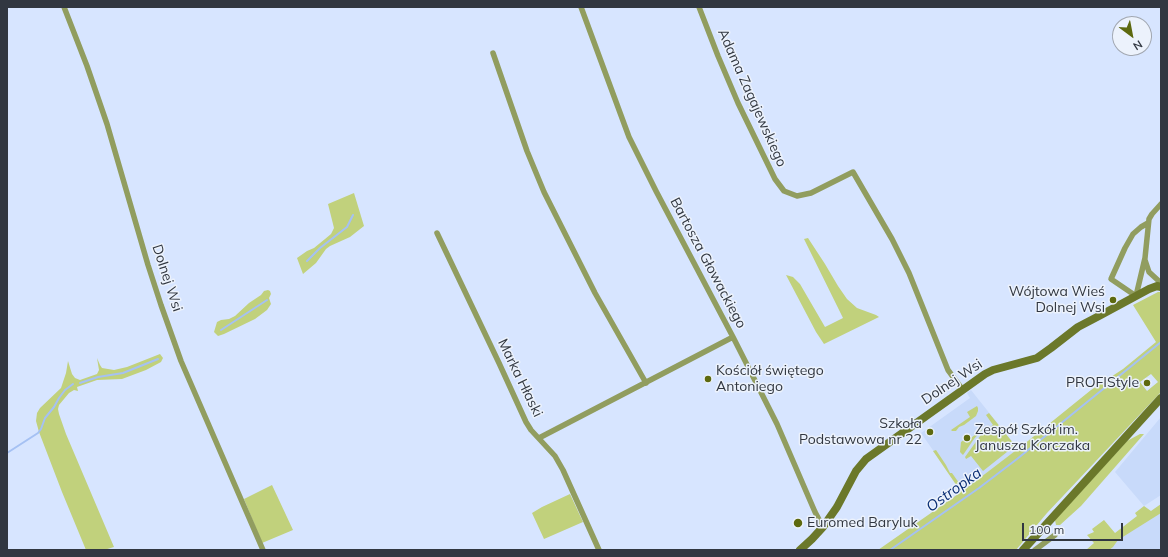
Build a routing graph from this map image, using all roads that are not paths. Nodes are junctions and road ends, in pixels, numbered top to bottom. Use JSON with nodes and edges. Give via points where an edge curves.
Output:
{"nodes":[{"id":1,"x":64,"y":7,"type":"edge"},
{"id":2,"x":580,"y":7,"type":"edge"},
{"id":3,"x":699,"y":7,"type":"edge"},
{"id":4,"x":493,"y":53,"type":"dead end"},
{"id":5,"x":1161,"y":204,"type":"edge"},
{"id":6,"x":1148,"y":224,"type":"junction"},
{"id":7,"x":437,"y":233,"type":"dead end"},
{"id":8,"x":1145,"y":258,"type":"junction"},
{"id":9,"x":1161,"y":283,"type":"edge"},
{"id":10,"x":1161,"y":287,"type":"edge"},
{"id":11,"x":1136,"y":296,"type":"junction"},
{"id":12,"x":733,"y":336,"type":"junction"},
{"id":13,"x":646,"y":383,"type":"junction"},
{"id":14,"x":962,"y":389,"type":"junction"},
{"id":15,"x":1161,"y":398,"type":"edge"},
{"id":16,"x":539,"y":438,"type":"junction"},
{"id":17,"x":823,"y":527,"type":"junction"},
{"id":18,"x":1055,"y":535,"type":"dead end"},
{"id":19,"x":263,"y":550,"type":"edge"},
{"id":20,"x":599,"y":550,"type":"edge"},
{"id":21,"x":800,"y":550,"type":"edge"},
{"id":22,"x":1023,"y":550,"type":"edge"},
{"id":23,"x":1035,"y":550,"type":"edge"}],
"edges":[{"from":1,"to":19,"type":"street","name":"Dolnej Wsi","via":[[107,124],[148,265],[181,361]]},
{"from":2,"to":12,"type":"street","name":"Bartosza Głowackiego","via":[[629,137]]},
{"from":3,"to":14,"type":"street","name":"Adama Zagajewskiego","via":[[738,103],[775,179],[784,191],[796,196],[811,193],[853,172],[892,239],[909,273],[948,370]]},
{"from":4,"to":13,"type":"street","via":[[544,192],[595,293]]},
{"from":5,"to":6,"type":"street","via":[[1152,214]]},
{"from":6,"to":8,"type":"street"},
{"from":6,"to":11,"type":"street","via":[[1133,234],[1111,279]]},
{"from":7,"to":16,"type":"street","name":"Marka Hłaski","via":[[526,422]]},
{"from":8,"to":9,"type":"street","via":[[1149,272]]},
{"from":8,"to":11,"type":"street"},
{"from":10,"to":11,"type":"main road","name":"Dolnej Wsi","via":[[1157,286]]},
{"from":11,"to":14,"type":"main road","name":"Dolnej Wsi","via":[[1078,327],[1037,358],[993,370]]},
{"from":12,"to":13,"type":"street"},
{"from":12,"to":17,"type":"street","name":"Bartosza Głowackiego","via":[[777,424]]},
{"from":13,"to":16,"type":"street"},
{"from":14,"to":17,"type":"main road","name":"Dolnej Wsi","via":[[866,459],[856,471]]},
{"from":15,"to":22,"type":"main road"},
{"from":16,"to":20,"type":"street","name":"Marka Hłaski","via":[[563,470]]},
{"from":17,"to":21,"type":"main road","name":"Dolnej Wsi"},
{"from":18,"to":23,"type":"street"}]}
